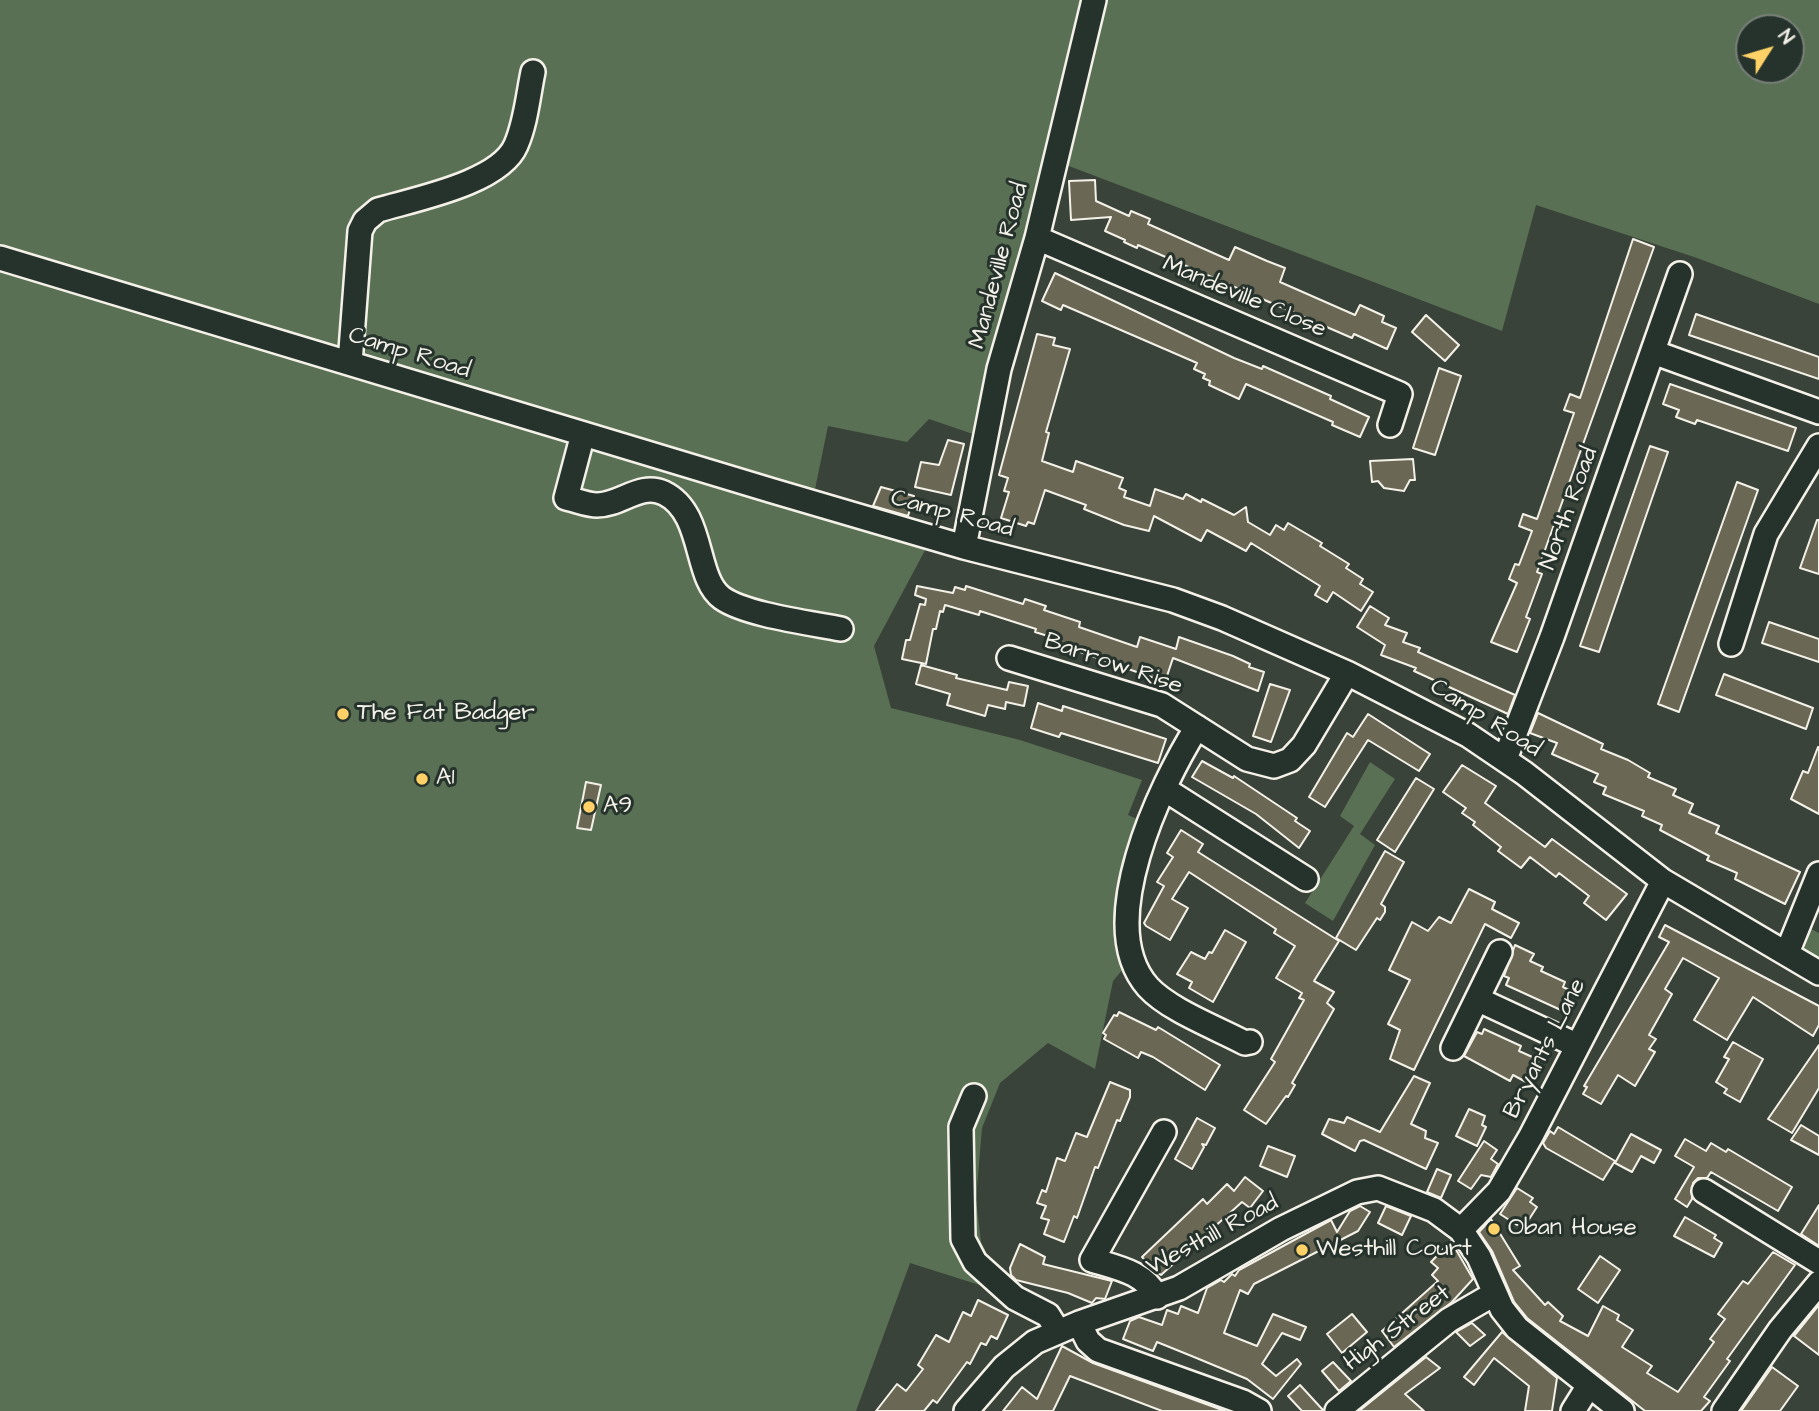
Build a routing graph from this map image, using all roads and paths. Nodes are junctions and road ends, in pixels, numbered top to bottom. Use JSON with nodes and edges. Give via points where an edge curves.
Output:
{"nodes":[{"id":1,"x":1094,"y":0,"type":"edge"},
{"id":2,"x":533,"y":72,"type":"dead end"},
{"id":3,"x":1037,"y":238,"type":"junction"},
{"id":4,"x":0,"y":258,"type":"edge"},
{"id":5,"x":1680,"y":274,"type":"dead end"},
{"id":6,"x":1653,"y":352,"type":"junction"},
{"id":7,"x":350,"y":363,"type":"junction"},
{"id":8,"x":1819,"y":412,"type":"edge"},
{"id":9,"x":1391,"y":425,"type":"dead end"},
{"id":10,"x":583,"y":434,"type":"junction"},
{"id":11,"x":1819,"y":446,"type":"edge"},
{"id":12,"x":964,"y":547,"type":"junction"},
{"id":13,"x":841,"y":629,"type":"dead end"},
{"id":14,"x":1731,"y":644,"type":"dead end"},
{"id":15,"x":1009,"y":658,"type":"dead end"},
{"id":16,"x":1347,"y":673,"type":"junction"},
{"id":17,"x":1197,"y":727,"type":"junction"},
{"id":18,"x":1505,"y":759,"type":"junction"},
{"id":19,"x":1166,"y":790,"type":"junction"},
{"id":20,"x":1819,"y":874,"type":"edge"},
{"id":21,"x":1306,"y":879,"type":"dead end"},
{"id":22,"x":1663,"y":881,"type":"junction"},
{"id":23,"x":1500,"y":952,"type":"dead end"},
{"id":24,"x":1787,"y":953,"type":"junction"},
{"id":25,"x":1819,"y":973,"type":"edge"},
{"id":26,"x":1477,"y":999,"type":"junction"},
{"id":27,"x":1250,"y":1042,"type":"dead end"},
{"id":28,"x":1576,"y":1045,"type":"junction"},
{"id":29,"x":1453,"y":1048,"type":"dead end"},
{"id":30,"x":974,"y":1096,"type":"dead end"},
{"id":31,"x":1164,"y":1132,"type":"dead end"},
{"id":32,"x":1704,"y":1191,"type":"dead end"},
{"id":33,"x":1461,"y":1230,"type":"junction"},
{"id":34,"x":1819,"y":1262,"type":"edge"},
{"id":35,"x":1819,"y":1283,"type":"edge"},
{"id":36,"x":1494,"y":1294,"type":"junction"},
{"id":37,"x":1157,"y":1297,"type":"junction"},
{"id":38,"x":1068,"y":1327,"type":"junction"},
{"id":39,"x":1588,"y":1387,"type":"junction"},
{"id":40,"x":966,"y":1411,"type":"edge"},
{"id":41,"x":1259,"y":1411,"type":"edge"},
{"id":42,"x":1338,"y":1411,"type":"edge"},
{"id":43,"x":1573,"y":1411,"type":"edge"},
{"id":44,"x":1622,"y":1411,"type":"edge"},
{"id":45,"x":1724,"y":1411,"type":"edge"}],
"edges":[{"from":1,"to":3,"type":"street","name":"Mandeville Road"},
{"from":2,"to":7,"type":"street","via":[[515,148],[503,162],[487,174],[379,210],[365,221],[358,246]]},
{"from":3,"to":9,"type":"street","name":"Mandeville Close","via":[[1403,385]]},
{"from":3,"to":12,"type":"street","name":"Mandeville Road","via":[[999,369]]},
{"from":4,"to":7,"type":"street","name":"Camp Road"},
{"from":5,"to":6,"type":"street","name":"North Road"},
{"from":6,"to":8,"type":"street"},
{"from":6,"to":18,"type":"street","name":"North Road"},
{"from":7,"to":10,"type":"street","name":"Camp Road"},
{"from":10,"to":12,"type":"street","name":"Camp Road"},
{"from":10,"to":13,"type":"street","via":[[566,498],[597,505],[641,491],[664,493],[693,528],[712,588],[723,598],[741,607]]},
{"from":11,"to":14,"type":"street","via":[[1766,534]]},
{"from":12,"to":16,"type":"street","name":"Camp Road","via":[[1173,600],[1261,633]]},
{"from":15,"to":17,"type":"street","name":"Barrow Rise","via":[[1152,701]]},
{"from":16,"to":17,"type":"street","name":"Barrow Rise","via":[[1304,745],[1281,765],[1265,766],[1247,759]]},
{"from":16,"to":18,"type":"street","name":"Camp Road","via":[[1436,716]]},
{"from":17,"to":19,"type":"street"},
{"from":18,"to":22,"type":"street","name":"Camp Road"},
{"from":19,"to":21,"type":"street"},
{"from":19,"to":27,"type":"street","via":[[1136,862],[1126,919],[1130,954],[1142,978],[1158,995]]},
{"from":20,"to":24,"type":"street"},
{"from":22,"to":24,"type":"street","name":"Camp Road"},
{"from":22,"to":28,"type":"street","name":"Bryants Lane"},
{"from":23,"to":26,"type":"street"},
{"from":24,"to":25,"type":"street","name":"Camp Road"},
{"from":26,"to":28,"type":"street"},
{"from":26,"to":29,"type":"street"},
{"from":28,"to":33,"type":"street","name":"Bryants Lane","via":[[1499,1191]]},
{"from":30,"to":38,"type":"street","via":[[961,1127],[963,1240],[975,1262],[1015,1298]]},
{"from":31,"to":37,"type":"street","via":[[1093,1260],[1142,1277]]},
{"from":32,"to":34,"type":"street"},
{"from":33,"to":36,"type":"street","via":[[1479,1257]]},
{"from":33,"to":37,"type":"street","name":"Westhill Road","via":[[1434,1210],[1393,1191],[1364,1189]]},
{"from":35,"to":45,"type":"street"},
{"from":36,"to":39,"type":"street","via":[[1517,1328]]},
{"from":36,"to":42,"type":"street","name":"High Street","via":[[1449,1320]]},
{"from":37,"to":38,"type":"street","name":"Westhill Road"},
{"from":38,"to":40,"type":"street","name":"Westhill Road","via":[[1018,1353]]},
{"from":38,"to":41,"type":"street","via":[[1098,1350]]},
{"from":39,"to":43,"type":"street"},
{"from":39,"to":44,"type":"street"}]}
